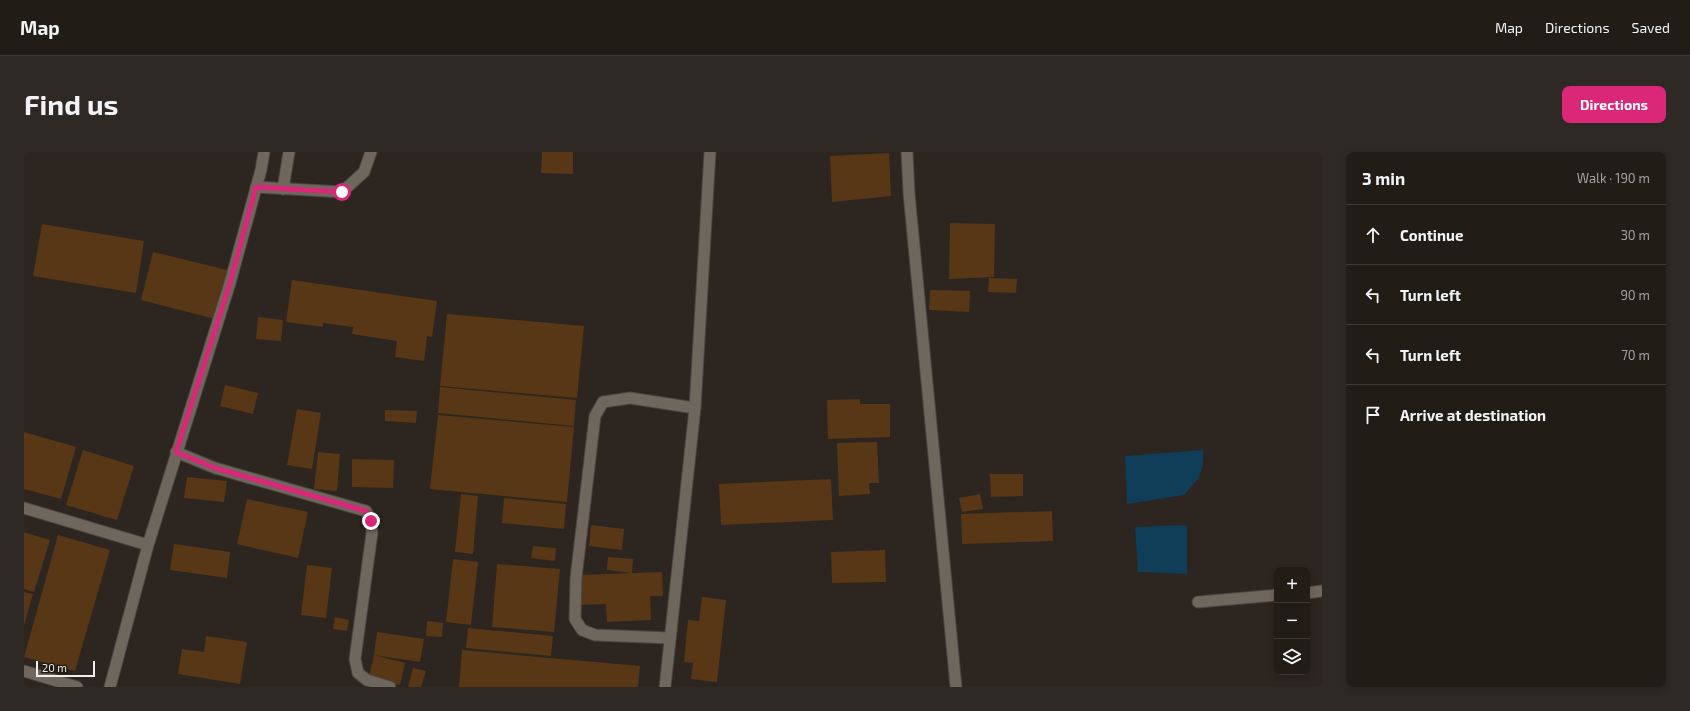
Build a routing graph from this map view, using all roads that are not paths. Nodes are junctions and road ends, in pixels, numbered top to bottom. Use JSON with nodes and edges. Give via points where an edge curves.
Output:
{"nodes":[{"id":1,"x":264,"y":152,"type":"edge"},
{"id":2,"x":289,"y":152,"type":"edge"},
{"id":3,"x":371,"y":152,"type":"edge"},
{"id":4,"x":710,"y":152,"type":"edge"},
{"id":5,"x":907,"y":152,"type":"edge"},
{"id":6,"x":256,"y":187,"type":"junction"},
{"id":7,"x":283,"y":189,"type":"junction"},
{"id":8,"x":695,"y":408,"type":"junction"},
{"id":9,"x":176,"y":452,"type":"junction"},
{"id":10,"x":24,"y":508,"type":"edge"},
{"id":11,"x":148,"y":545,"type":"junction"},
{"id":12,"x":1322,"y":592,"type":"edge"},
{"id":13,"x":1310,"y":593,"type":"edge"},
{"id":14,"x":1274,"y":595,"type":"edge"},
{"id":15,"x":1198,"y":602,"type":"dead end"},
{"id":16,"x":670,"y":638,"type":"junction"},
{"id":17,"x":24,"y":671,"type":"edge"},
{"id":18,"x":77,"y":687,"type":"edge"},
{"id":19,"x":110,"y":687,"type":"edge"},
{"id":20,"x":390,"y":687,"type":"edge"},
{"id":21,"x":665,"y":687,"type":"edge"},
{"id":22,"x":956,"y":687,"type":"edge"}],
"edges":[{"from":1,"to":6,"type":"street"},
{"from":2,"to":7,"type":"street"},
{"from":3,"to":7,"type":"street","via":[[364,172],[342,192]]},
{"from":4,"to":8,"type":"street"},
{"from":5,"to":22,"type":"street"},
{"from":6,"to":7,"type":"street"},
{"from":6,"to":9,"type":"street","via":[[230,283]]},
{"from":8,"to":16,"type":"street"},
{"from":8,"to":16,"type":"street","via":[[630,398],[603,402],[595,416],[576,578],[575,619],[582,630],[595,635]]},
{"from":9,"to":11,"type":"street"},
{"from":9,"to":20,"type":"street","via":[[215,468],[366,511],[371,521],[372,533],[355,659],[358,673],[367,680]]},
{"from":10,"to":11,"type":"street"},
{"from":11,"to":19,"type":"street"},
{"from":12,"to":13,"type":"street"},
{"from":14,"to":15,"type":"street"},
{"from":16,"to":21,"type":"street"},
{"from":17,"to":18,"type":"street"}]}
